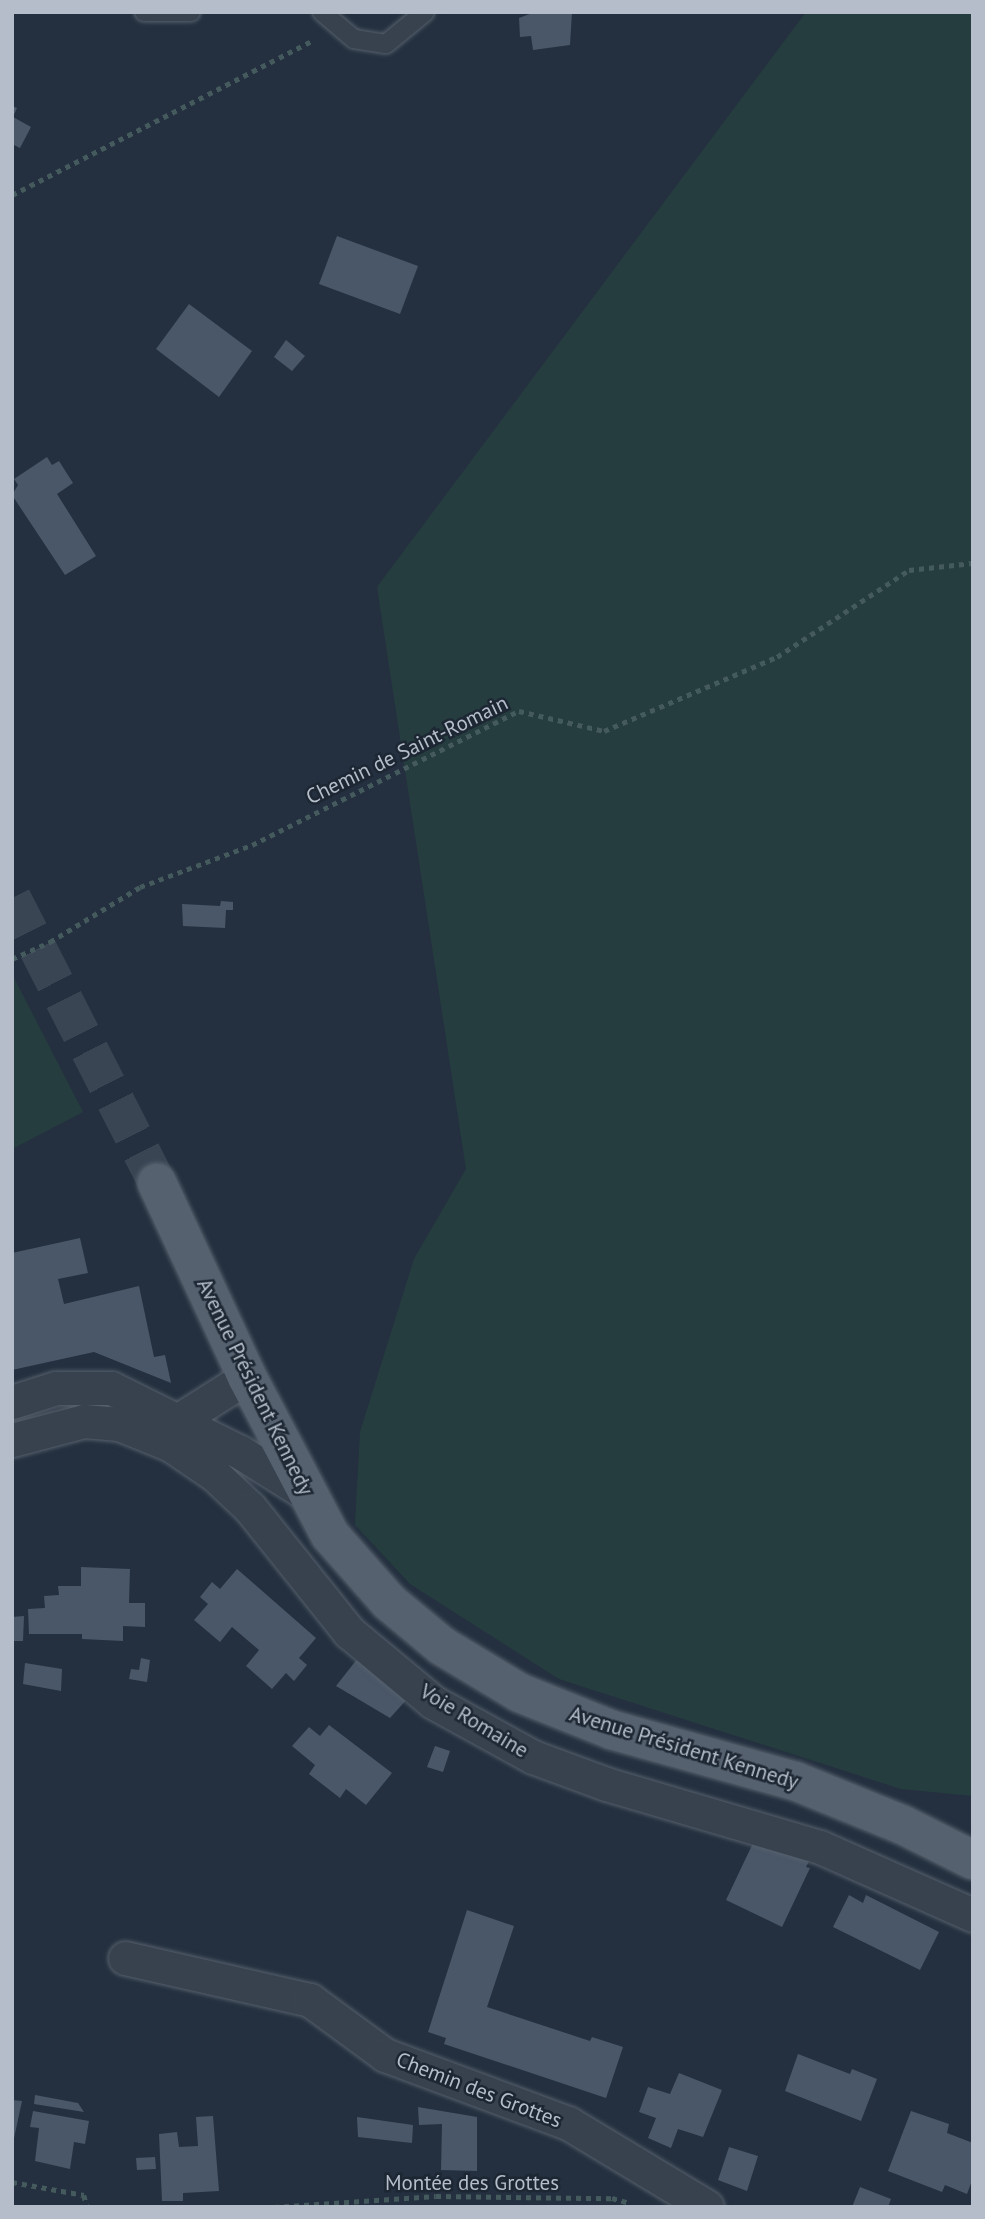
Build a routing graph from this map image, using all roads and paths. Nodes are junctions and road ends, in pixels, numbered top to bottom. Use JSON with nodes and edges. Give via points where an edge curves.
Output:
{"nodes":[{"id":1,"x":144,"y":12,"type":"edge"},
{"id":2,"x":191,"y":12,"type":"edge"},
{"id":3,"x":425,"y":12,"type":"edge"},
{"id":4,"x":329,"y":18,"type":"edge"},
{"id":5,"x":12,"y":195,"type":"edge"},
{"id":6,"x":973,"y":563,"type":"edge"},
{"id":7,"x":12,"y":958,"type":"edge"},
{"id":8,"x":157,"y":1183,"type":"tunnel mouth"},
{"id":9,"x":247,"y":1377,"type":"junction"},
{"id":10,"x":12,"y":1402,"type":"edge"},
{"id":11,"x":179,"y":1420,"type":"junction"},
{"id":12,"x":12,"y":1440,"type":"edge"},
{"id":13,"x":307,"y":1494,"type":"junction"},
{"id":14,"x":973,"y":1860,"type":"edge"},
{"id":15,"x":973,"y":1915,"type":"edge"},
{"id":16,"x":125,"y":1958,"type":"dead end"},
{"id":17,"x":662,"y":2181,"type":"junction"},
{"id":18,"x":12,"y":2182,"type":"edge"},
{"id":19,"x":87,"y":2207,"type":"edge"},
{"id":20,"x":274,"y":2207,"type":"edge"},
{"id":21,"x":707,"y":2207,"type":"edge"}],
"edges":[{"from":1,"to":2,"type":"lane"},
{"from":3,"to":4,"type":"lane","via":[[386,44],[354,39]]},
{"from":4,"to":5,"type":"path","via":[[284,59]]},
{"from":6,"to":7,"type":"path","name":"Chemin de Saint-Romain","via":[[909,570],[777,656],[604,731],[519,711],[252,845],[139,887],[50,942]]},
{"from":8,"to":9,"type":"main road","name":"Avenue Président Kennedy"},
{"from":9,"to":11,"type":"street"},
{"from":9,"to":13,"type":"main road","name":"Avenue Président Kennedy"},
{"from":10,"to":11,"type":"street","via":[[56,1388],[111,1388]]},
{"from":11,"to":13,"type":"street"},
{"from":12,"to":15,"type":"street","name":"Voie Romaine","via":[[84,1421],[119,1424],[171,1445],[215,1475],[250,1508],[349,1632],[433,1702],[533,1757],[606,1784],[820,1847]]},
{"from":13,"to":14,"type":"main road","name":"Avenue Président Kennedy","via":[[330,1535],[389,1602],[442,1646],[520,1693],[612,1730],[795,1781],[903,1825]]},
{"from":16,"to":17,"type":"street","name":"Chemin des Grottes","via":[[310,2000],[385,2054],[568,2123]]},
{"from":17,"to":20,"type":"path","name":"Montée des Grottes","via":[[633,2204],[611,2198],[436,2196]]},
{"from":17,"to":21,"type":"street","name":"Chemin des Grottes"},
{"from":18,"to":19,"type":"path","via":[[84,2195]]}]}
